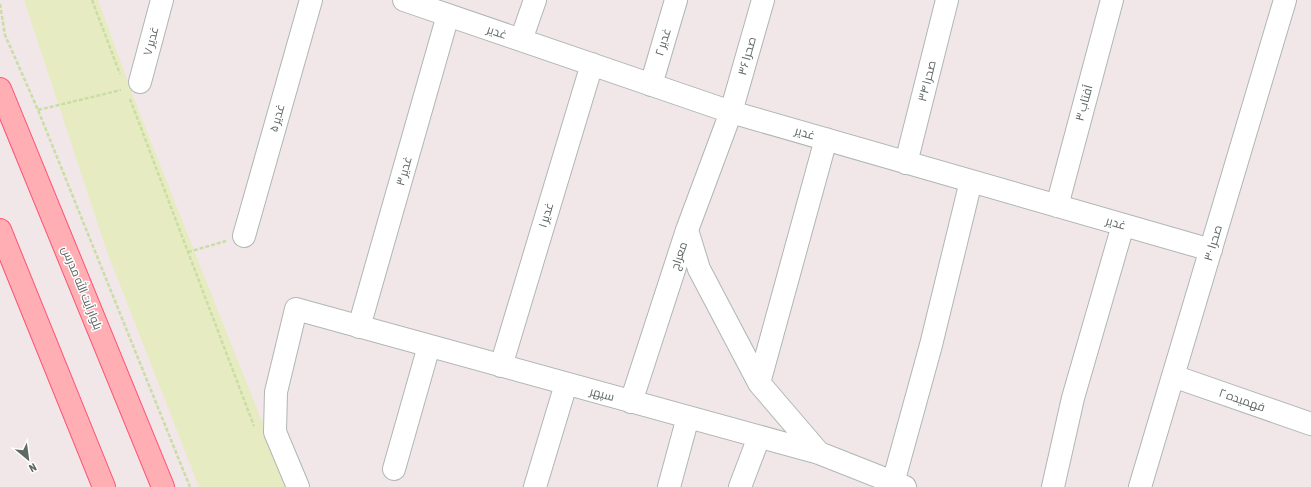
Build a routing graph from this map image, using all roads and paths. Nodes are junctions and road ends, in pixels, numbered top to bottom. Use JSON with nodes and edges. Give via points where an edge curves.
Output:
{"nodes":[{"id":1,"x":92,"y":0,"type":"edge"},
{"id":2,"x":162,"y":0,"type":"edge"},
{"id":3,"x":311,"y":0,"type":"edge"},
{"id":4,"x":404,"y":0,"type":"edge"},
{"id":5,"x":534,"y":0,"type":"edge"},
{"id":6,"x":676,"y":0,"type":"edge"},
{"id":7,"x":762,"y":0,"type":"edge"},
{"id":8,"x":947,"y":0,"type":"edge"},
{"id":9,"x":1112,"y":0,"type":"edge"},
{"id":10,"x":1285,"y":0,"type":"edge"},
{"id":11,"x":0,"y":4,"type":"edge"},
{"id":12,"x":448,"y":15,"type":"junction"},
{"id":13,"x":521,"y":40,"type":"junction"},
{"id":14,"x":592,"y":64,"type":"junction"},
{"id":15,"x":651,"y":85,"type":"junction"},
{"id":16,"x":133,"y":86,"type":"junction"},
{"id":17,"x":0,"y":89,"type":"edge"},
{"id":18,"x":38,"y":110,"type":"junction"},
{"id":19,"x":731,"y":112,"type":"junction"},
{"id":20,"x":826,"y":139,"type":"junction"},
{"id":21,"x":906,"y":163,"type":"junction"},
{"id":22,"x":971,"y":181,"type":"junction"},
{"id":23,"x":1057,"y":206,"type":"junction"},
{"id":24,"x":1123,"y":225,"type":"junction"},
{"id":25,"x":0,"y":230,"type":"edge"},
{"id":26,"x":687,"y":230,"type":"junction"},
{"id":27,"x":244,"y":236,"type":"joint"},
{"id":28,"x":1211,"y":250,"type":"junction"},
{"id":29,"x":188,"y":252,"type":"junction"},
{"id":30,"x":359,"y":327,"type":"junction"},
{"id":31,"x":429,"y":346,"type":"junction"},
{"id":32,"x":501,"y":366,"type":"junction"},
{"id":33,"x":1173,"y":376,"type":"junction"},
{"id":34,"x":759,"y":383,"type":"junction"},
{"id":35,"x":566,"y":384,"type":"junction"},
{"id":36,"x":631,"y":402,"type":"junction"},
{"id":37,"x":688,"y":417,"type":"junction"},
{"id":38,"x":1311,"y":424,"type":"edge"},
{"id":39,"x":256,"y":431,"type":"dead end"},
{"id":40,"x":759,"y":437,"type":"junction"},
{"id":41,"x":819,"y":453,"type":"junction"},
{"id":42,"x":394,"y":468,"type":"dead end"},
{"id":43,"x":899,"y":485,"type":"edge"},
{"id":44,"x":104,"y":487,"type":"edge"},
{"id":45,"x":163,"y":487,"type":"edge"},
{"id":46,"x":190,"y":487,"type":"edge"},
{"id":47,"x":298,"y":487,"type":"edge"},
{"id":48,"x":535,"y":487,"type":"edge"},
{"id":49,"x":669,"y":487,"type":"edge"},
{"id":50,"x":740,"y":487,"type":"edge"},
{"id":51,"x":1053,"y":487,"type":"edge"},
{"id":52,"x":1140,"y":487,"type":"edge"}],
"edges":[{"from":1,"to":16,"type":"path"},
{"from":2,"to":16,"type":"street","name":"غدیر ۷"},
{"from":3,"to":27,"type":"street","name":"غدیر ۵"},
{"from":4,"to":12,"type":"street","name":"غدیر"},
{"from":5,"to":13,"type":"street"},
{"from":6,"to":15,"type":"street","name":"غدیر ۲"},
{"from":7,"to":19,"type":"street","name":"صحرا ۳۶"},
{"from":8,"to":21,"type":"street","name":"صحرا ۳۴"},
{"from":9,"to":23,"type":"street","name":"آفتاب ۳"},
{"from":10,"to":28,"type":"street","name":"صحرا ۳۰"},
{"from":11,"to":18,"type":"path","via":[[5,35]]},
{"from":12,"to":13,"type":"street","name":"غدیر"},
{"from":12,"to":30,"type":"street","name":"غدیر ۳"},
{"from":13,"to":14,"type":"street","name":"غدیر"},
{"from":14,"to":15,"type":"street","name":"غدیر"},
{"from":14,"to":32,"type":"street","name":"غدیر ۱"},
{"from":15,"to":19,"type":"street","name":"غدیر"},
{"from":16,"to":18,"type":"path"},
{"from":16,"to":29,"type":"path"},
{"from":17,"to":45,"type":"main road","name":"بلوار آیت الله مدرس"},
{"from":18,"to":46,"type":"path"},
{"from":19,"to":20,"type":"street","name":"غدیر"},
{"from":19,"to":26,"type":"street","name":"معراج"},
{"from":20,"to":21,"type":"street","name":"غدیر"},
{"from":20,"to":34,"type":"street"},
{"from":21,"to":22,"type":"street","name":"غدیر"},
{"from":22,"to":23,"type":"street","name":"غدیر"},
{"from":22,"to":43,"type":"street"},
{"from":23,"to":24,"type":"street","name":"غدیر"},
{"from":24,"to":28,"type":"street","name":"غدیر"},
{"from":24,"to":51,"type":"street","via":[[1073,398]]},
{"from":25,"to":44,"type":"main road"},
{"from":26,"to":34,"type":"street","via":[[699,269]]},
{"from":26,"to":36,"type":"street","name":"معراج"},
{"from":27,"to":29,"type":"path"},
{"from":28,"to":33,"type":"street","name":"صحرا ۳۰"},
{"from":29,"to":39,"type":"path"},
{"from":30,"to":31,"type":"street","name":"سپهر"},
{"from":30,"to":47,"type":"street","name":"سپهر","via":[[296,309],[276,392],[275,432]]},
{"from":31,"to":32,"type":"street","name":"سپهر"},
{"from":31,"to":42,"type":"street"},
{"from":32,"to":35,"type":"street","name":"سپهر"},
{"from":33,"to":38,"type":"street","name":"فهمیده ۲"},
{"from":33,"to":52,"type":"street","name":"صحرا ۳۰"},
{"from":34,"to":41,"type":"street"},
{"from":35,"to":36,"type":"street","name":"سپهر"},
{"from":35,"to":48,"type":"street"},
{"from":36,"to":37,"type":"street","name":"سپهر"},
{"from":37,"to":40,"type":"street","name":"سپهر"},
{"from":37,"to":49,"type":"street"},
{"from":40,"to":41,"type":"street","name":"سپهر"},
{"from":40,"to":50,"type":"street"},
{"from":41,"to":43,"type":"street","name":"سپهر"}]}
